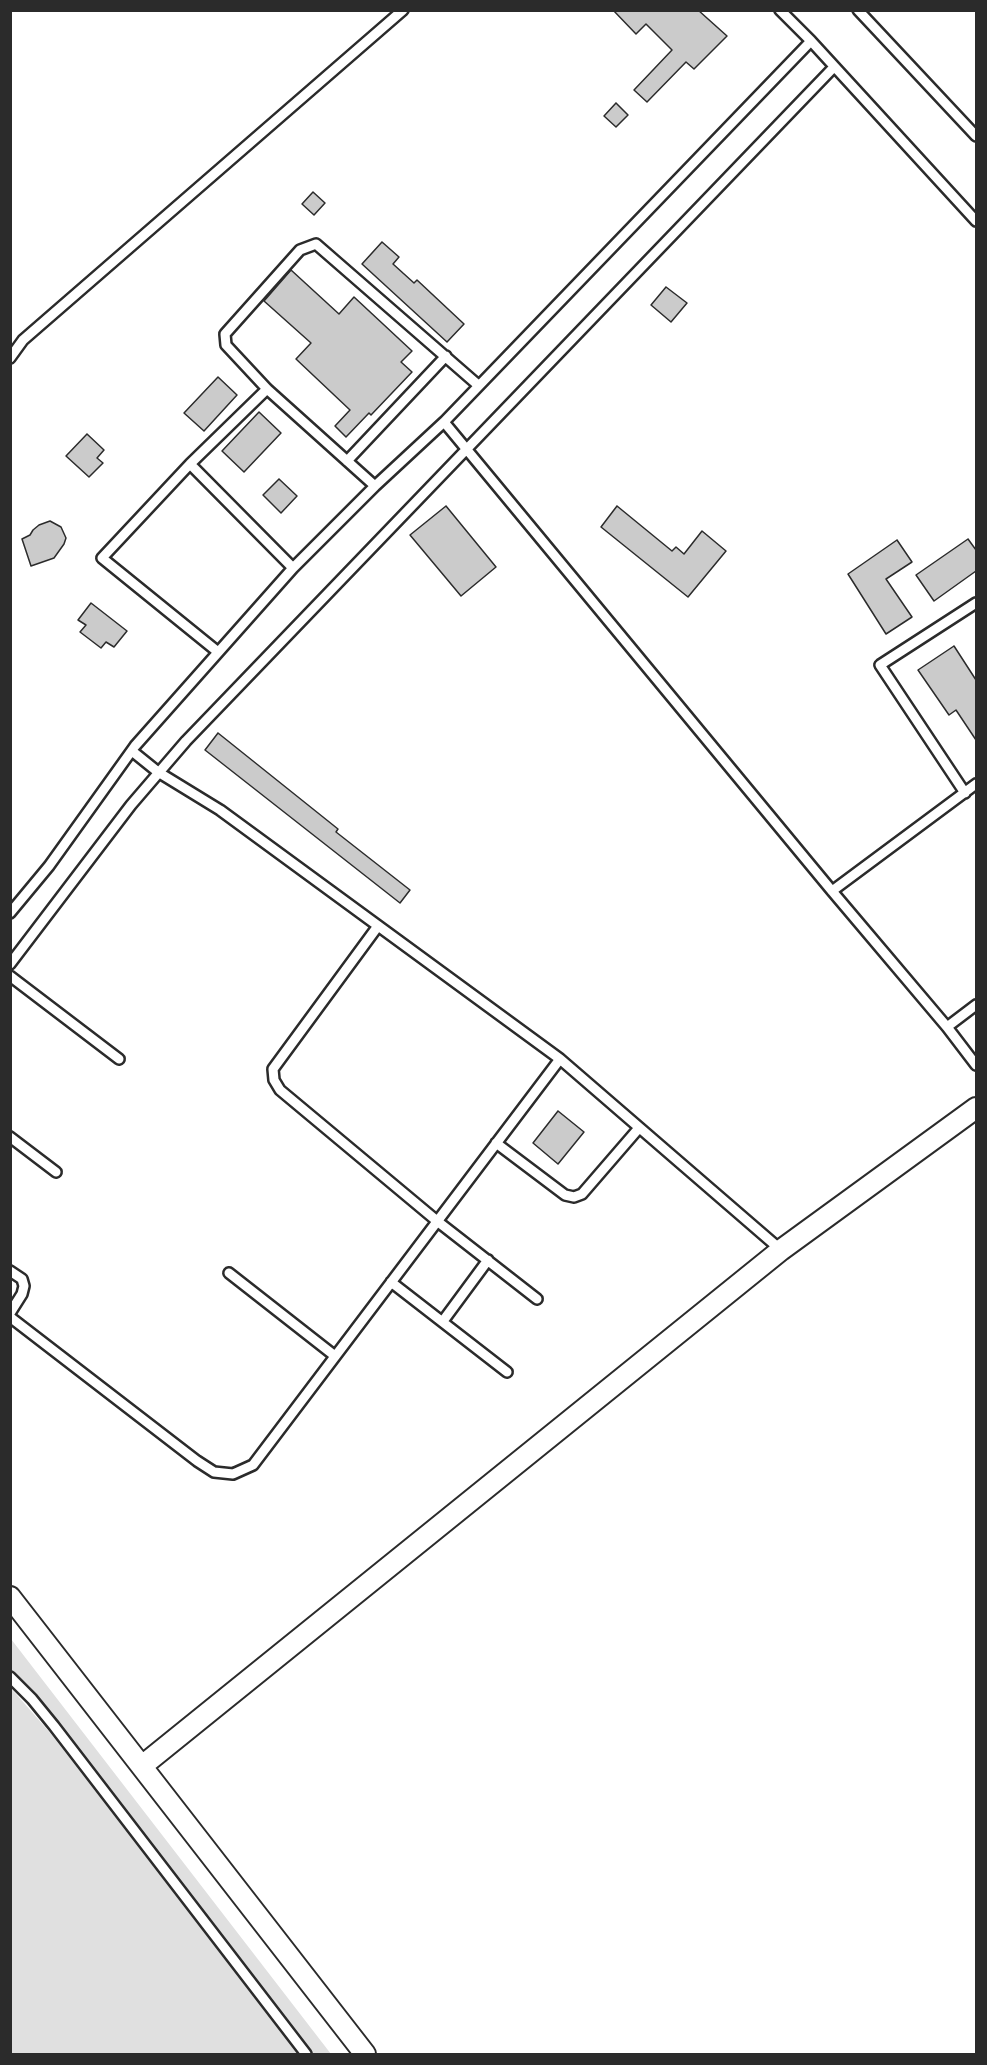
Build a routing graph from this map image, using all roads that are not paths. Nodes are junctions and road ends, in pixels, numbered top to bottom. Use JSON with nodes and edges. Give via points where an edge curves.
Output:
{"nodes":[{"id":1,"x":403,"y":10,"type":"edge"},
{"id":2,"x":780,"y":10,"type":"edge"},
{"id":3,"x":858,"y":10,"type":"edge"},
{"id":4,"x":811,"y":41,"type":"junction"},
{"id":5,"x":834,"y":67,"type":"junction"},
{"id":6,"x":974,"y":130,"type":"edge"},
{"id":7,"x":976,"y":221,"type":"edge"},
{"id":8,"x":446,"y":356,"type":"junction"},
{"id":9,"x":10,"y":358,"type":"edge"},
{"id":10,"x":478,"y":385,"type":"junction"},
{"id":11,"x":267,"y":389,"type":"junction"},
{"id":12,"x":444,"y":422,"type":"junction"},
{"id":13,"x":466,"y":449,"type":"junction"},
{"id":14,"x":347,"y":461,"type":"junction"},
{"id":15,"x":189,"y":464,"type":"junction"},
{"id":16,"x":375,"y":486,"type":"junction"},
{"id":17,"x":293,"y":568,"type":"junction"},
{"id":18,"x":976,"y":603,"type":"edge"},
{"id":19,"x":218,"y":652,"type":"junction"},
{"id":20,"x":132,"y":751,"type":"junction"},
{"id":21,"x":159,"y":772,"type":"junction"},
{"id":22,"x":976,"y":784,"type":"edge"},
{"id":23,"x":964,"y":793,"type":"junction"},
{"id":24,"x":832,"y":891,"type":"junction"},
{"id":25,"x":10,"y":913,"type":"edge"},
{"id":26,"x":378,"y":926,"type":"junction"},
{"id":27,"x":10,"y":964,"type":"edge"},
{"id":28,"x":10,"y":976,"type":"edge"},
{"id":29,"x":976,"y":1005,"type":"edge"},
{"id":30,"x":947,"y":1027,"type":"junction"},
{"id":31,"x":119,"y":1059,"type":"dead end"},
{"id":32,"x":560,"y":1059,"type":"junction"},
{"id":33,"x":976,"y":1065,"type":"edge"},
{"id":34,"x":976,"y":1108,"type":"edge"},
{"id":35,"x":639,"y":1128,"type":"junction"},
{"id":36,"x":10,"y":1137,"type":"edge"},
{"id":37,"x":496,"y":1143,"type":"junction"},
{"id":38,"x":56,"y":1172,"type":"dead end"},
{"id":39,"x":437,"y":1221,"type":"junction"},
{"id":40,"x":781,"y":1250,"type":"junction"},
{"id":41,"x":488,"y":1260,"type":"junction"},
{"id":42,"x":10,"y":1271,"type":"edge"},
{"id":43,"x":229,"y":1273,"type":"dead end"},
{"id":44,"x":391,"y":1282,"type":"junction"},
{"id":45,"x":537,"y":1299,"type":"dead end"},
{"id":46,"x":10,"y":1315,"type":"edge"},
{"id":47,"x":443,"y":1321,"type":"junction"},
{"id":48,"x":334,"y":1356,"type":"junction"},
{"id":49,"x":507,"y":1372,"type":"dead end"},
{"id":50,"x":10,"y":1597,"type":"edge"},
{"id":51,"x":10,"y":1677,"type":"edge"},
{"id":52,"x":142,"y":1766,"type":"junction"},
{"id":53,"x":306,"y":2055,"type":"edge"},
{"id":54,"x":365,"y":2055,"type":"edge"}],
"edges":[{"from":1,"to":9,"type":"lane","via":[[22,340]]},
{"from":2,"to":4,"type":"lane"},
{"from":3,"to":6,"type":"lane"},
{"from":4,"to":5,"type":"lane"},
{"from":4,"to":10,"type":"lane"},
{"from":5,"to":7,"type":"lane"},
{"from":5,"to":13,"type":"lane"},
{"from":8,"to":10,"type":"lane"},
{"from":8,"to":11,"type":"lane","via":[[316,244],[300,250],[225,334],[226,345]]},
{"from":8,"to":14,"type":"lane"},
{"from":10,"to":12,"type":"lane"},
{"from":11,"to":14,"type":"lane"},
{"from":11,"to":15,"type":"lane"},
{"from":12,"to":13,"type":"lane"},
{"from":12,"to":16,"type":"lane"},
{"from":13,"to":21,"type":"lane"},
{"from":13,"to":24,"type":"lane"},
{"from":14,"to":16,"type":"lane"},
{"from":15,"to":17,"type":"lane"},
{"from":15,"to":19,"type":"lane","via":[[102,558]]},
{"from":16,"to":17,"type":"lane"},
{"from":17,"to":19,"type":"lane"},
{"from":18,"to":23,"type":"lane","via":[[880,665]]},
{"from":19,"to":20,"type":"lane"},
{"from":20,"to":21,"type":"lane"},
{"from":20,"to":25,"type":"lane"},
{"from":21,"to":26,"type":"lane","via":[[220,810]]},
{"from":21,"to":27,"type":"lane"},
{"from":22,"to":23,"type":"lane"},
{"from":23,"to":24,"type":"lane"},
{"from":24,"to":30,"type":"lane"},
{"from":26,"to":32,"type":"lane"},
{"from":26,"to":39,"type":"lane","via":[[273,1069],[274,1080],[280,1090]]},
{"from":28,"to":31,"type":"lane"},
{"from":29,"to":30,"type":"lane"},
{"from":30,"to":33,"type":"lane"},
{"from":32,"to":35,"type":"lane"},
{"from":32,"to":37,"type":"lane"},
{"from":34,"to":40,"type":"street"},
{"from":35,"to":37,"type":"lane","via":[[582,1194],[574,1197],[565,1195]]},
{"from":35,"to":40,"type":"lane"},
{"from":36,"to":38,"type":"lane"},
{"from":37,"to":39,"type":"lane"},
{"from":39,"to":41,"type":"lane"},
{"from":39,"to":44,"type":"lane"},
{"from":40,"to":52,"type":"street"},
{"from":41,"to":45,"type":"lane"},
{"from":41,"to":47,"type":"lane"},
{"from":42,"to":46,"type":"lane","via":[[22,1279],[24,1286]]},
{"from":43,"to":48,"type":"lane"},
{"from":44,"to":47,"type":"lane"},
{"from":44,"to":48,"type":"lane"},
{"from":46,"to":48,"type":"lane","via":[[214,1472],[233,1474],[253,1465]]},
{"from":47,"to":49,"type":"lane"},
{"from":50,"to":52,"type":"street"},
{"from":51,"to":53,"type":"lane","via":[[54,1726]]},
{"from":52,"to":54,"type":"street"}]}
